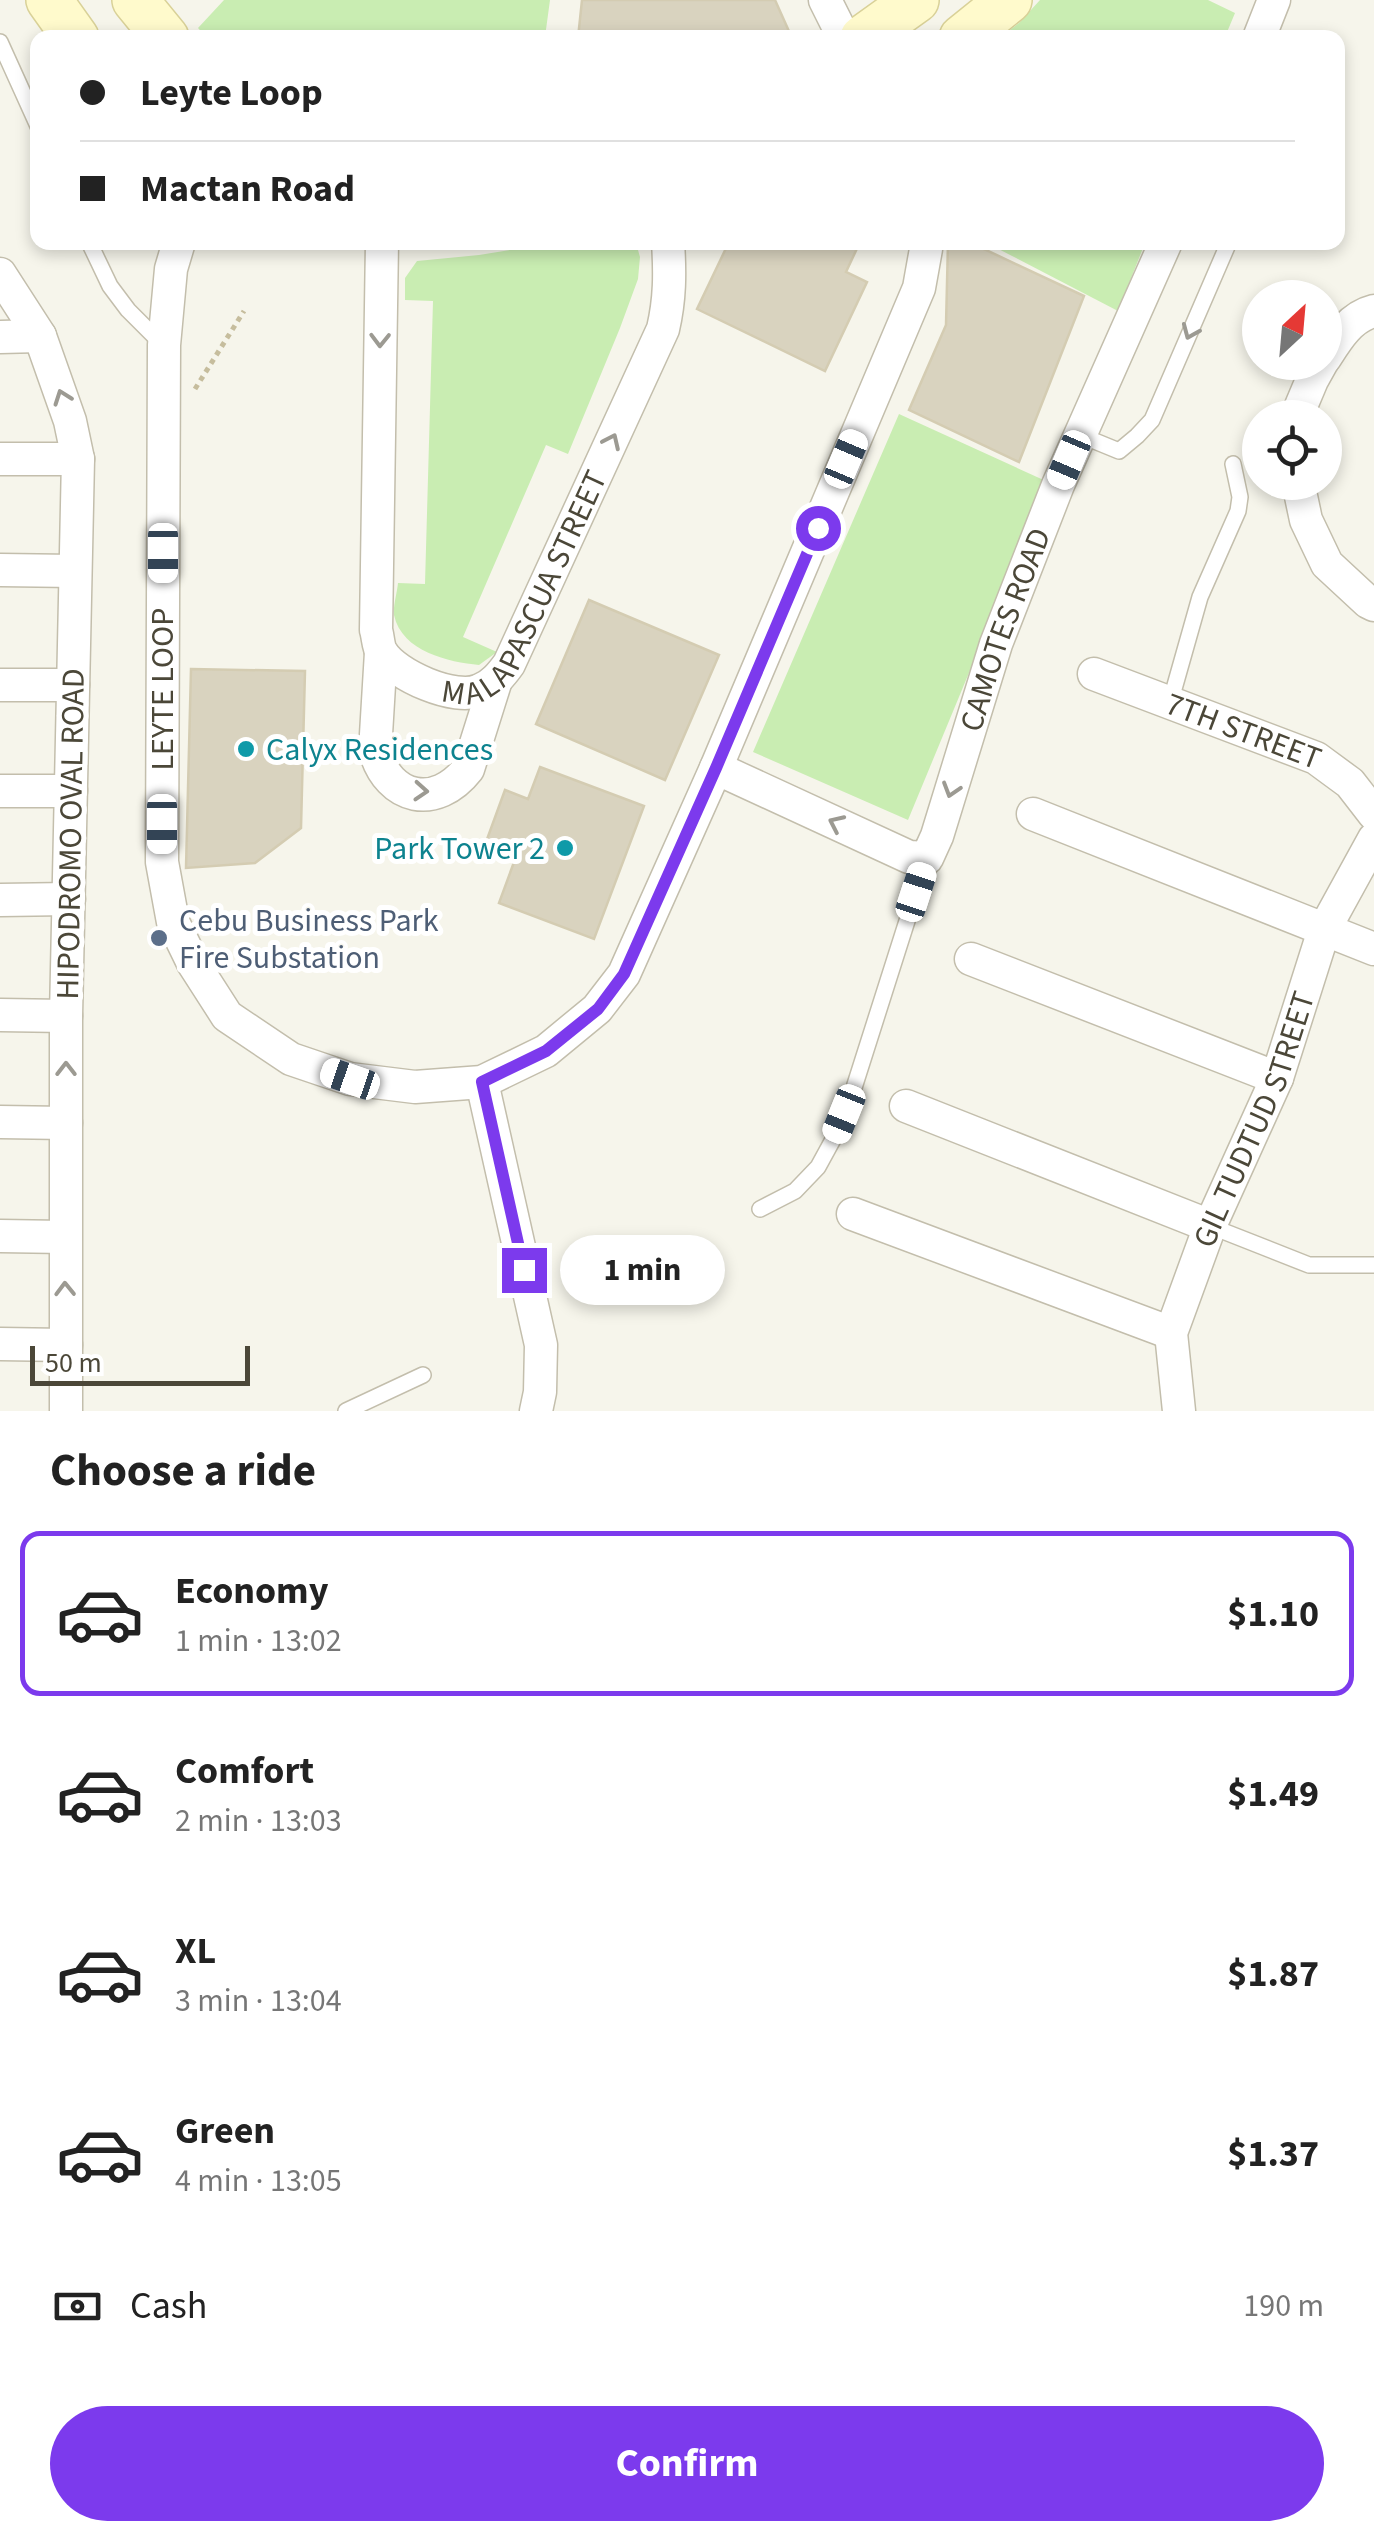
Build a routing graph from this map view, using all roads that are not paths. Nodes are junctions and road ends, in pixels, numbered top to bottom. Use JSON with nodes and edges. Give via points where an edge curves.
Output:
{"nodes":[{"id":1,"x":49,"y":0,"type":"edge"},
{"id":2,"x":136,"y":0,"type":"edge"},
{"id":3,"x":825,"y":0,"type":"edge"},
{"id":4,"x":916,"y":0,"type":"edge"},
{"id":5,"x":1009,"y":0,"type":"edge"},
{"id":6,"x":70,"y":30,"type":"edge"},
{"id":7,"x":160,"y":30,"type":"edge"},
{"id":8,"x":840,"y":30,"type":"edge"},
{"id":9,"x":874,"y":30,"type":"edge"},
{"id":10,"x":972,"y":30,"type":"edge"},
{"id":11,"x":0,"y":42,"type":"edge"},
{"id":12,"x":30,"y":108,"type":"edge"},
{"id":13,"x":94,"y":250,"type":"edge"},
{"id":14,"x":177,"y":250,"type":"edge"},
{"id":15,"x":382,"y":250,"type":"edge"},
{"id":16,"x":669,"y":250,"type":"edge"},
{"id":17,"x":926,"y":250,"type":"edge"},
{"id":18,"x":1162,"y":250,"type":"edge"},
{"id":19,"x":1226,"y":250,"type":"edge"},
{"id":20,"x":0,"y":274,"type":"edge"},
{"id":21,"x":1374,"y":311,"type":"edge"},
{"id":22,"x":1342,"y":331,"type":"edge"},
{"id":23,"x":40,"y":336,"type":"junction"},
{"id":24,"x":0,"y":337,"type":"edge"},
{"id":25,"x":164,"y":345,"type":"junction"},
{"id":26,"x":1079,"y":435,"type":"junction"},
{"id":27,"x":0,"y":459,"type":"edge"},
{"id":28,"x":78,"y":459,"type":"junction"},
{"id":29,"x":1233,"y":464,"type":"dead end"},
{"id":30,"x":1302,"y":500,"type":"edge"},
{"id":31,"x":0,"y":570,"type":"edge"},
{"id":32,"x":75,"y":572,"type":"junction"},
{"id":33,"x":1374,"y":605,"type":"edge"},
{"id":34,"x":381,"y":652,"type":"junction"},
{"id":35,"x":1094,"y":674,"type":"dead end"},
{"id":36,"x":496,"y":680,"type":"junction"},
{"id":37,"x":73,"y":685,"type":"junction"},
{"id":38,"x":0,"y":686,"type":"edge"},
{"id":39,"x":1170,"y":703,"type":"junction"},
{"id":40,"x":716,"y":768,"type":"junction"},
{"id":41,"x":71,"y":790,"type":"junction"},
{"id":42,"x":0,"y":791,"type":"edge"},
{"id":43,"x":1032,"y":814,"type":"dead end"},
{"id":44,"x":1374,"y":814,"type":"edge"},
{"id":45,"x":1374,"y":839,"type":"edge"},
{"id":46,"x":926,"y":858,"type":"junction"},
{"id":47,"x":69,"y":899,"type":"junction"},
{"id":48,"x":0,"y":900,"type":"edge"},
{"id":49,"x":1324,"y":930,"type":"junction"},
{"id":50,"x":1374,"y":949,"type":"edge"},
{"id":51,"x":971,"y":959,"type":"dead end"},
{"id":52,"x":0,"y":1015,"type":"edge"},
{"id":53,"x":66,"y":1016,"type":"junction"},
{"id":54,"x":1276,"y":1078,"type":"junction"},
{"id":55,"x":482,"y":1082,"type":"junction"},
{"id":56,"x":906,"y":1106,"type":"dead end"},
{"id":57,"x":0,"y":1122,"type":"edge"},
{"id":58,"x":66,"y":1123,"type":"junction"},
{"id":59,"x":760,"y":1209,"type":"dead end"},
{"id":60,"x":853,"y":1214,"type":"dead end"},
{"id":61,"x":1210,"y":1226,"type":"junction"},
{"id":62,"x":0,"y":1236,"type":"edge"},
{"id":63,"x":65,"y":1237,"type":"junction"},
{"id":64,"x":1374,"y":1264,"type":"edge"},
{"id":65,"x":1171,"y":1333,"type":"junction"},
{"id":66,"x":0,"y":1344,"type":"edge"},
{"id":67,"x":66,"y":1345,"type":"junction"},
{"id":68,"x":423,"y":1375,"type":"dead end"},
{"id":69,"x":66,"y":1411,"type":"edge"},
{"id":70,"x":346,"y":1411,"type":"edge"},
{"id":71,"x":536,"y":1411,"type":"edge"},
{"id":72,"x":1178,"y":1411,"type":"edge"}],
"edges":[{"from":1,"to":6,"type":"street"},
{"from":2,"to":7,"type":"street"},
{"from":3,"to":8,"type":"street"},
{"from":4,"to":9,"type":"street"},
{"from":5,"to":10,"type":"street"},
{"from":11,"to":12,"type":"lane"},
{"from":13,"to":25,"type":"lane","via":[[110,286]]},
{"from":14,"to":25,"type":"street","name":"LEYTE LOOP"},
{"from":15,"to":34,"type":"street","name":"MALAPASCUA STREET","one_way":true,"via":[[376,630]]},
{"from":36,"to":16,"type":"street","name":"MALAPASCUA STREET","one_way":true,"via":[[662,329]]},
{"from":17,"to":40,"type":"street","name":"LEYTE LOOP","via":[[919,288]]},
{"from":18,"to":26,"type":"street","name":"CAMOTES ROAD"},
{"from":19,"to":26,"type":"lane","one_way":true,"via":[[1152,420],[1118,451]]},
{"from":20,"to":23,"type":"street","name":"HIPODROMO OVAL ROAD"},
{"from":21,"to":22,"type":"street"},
{"from":23,"to":24,"type":"street"},
{"from":28,"to":23,"type":"street","name":"HIPODROMO OVAL ROAD","one_way":true},
{"from":25,"to":55,"type":"street","name":"LEYTE LOOP","via":[[162,862],[173,922],[227,1016],[291,1059],[350,1079],[415,1088]]},
{"from":26,"to":46,"type":"street","name":"CAMOTES ROAD","one_way":true,"via":[[996,644]]},
{"from":27,"to":28,"type":"street"},
{"from":28,"to":32,"type":"street","name":"HIPODROMO OVAL ROAD"},
{"from":29,"to":39,"type":"lane","via":[[1238,510],[1200,597]]},
{"from":30,"to":33,"type":"street","via":[[1327,564]]},
{"from":31,"to":32,"type":"street"},
{"from":32,"to":37,"type":"street","name":"HIPODROMO OVAL ROAD"},
{"from":34,"to":36,"type":"street","name":"MALAPASCUA STREET","via":[[400,671],[453,692],[476,693]]},
{"from":34,"to":36,"type":"street","one_way":true,"via":[[374,750],[388,779],[415,794],[446,790],[468,769]]},
{"from":35,"to":39,"type":"street","name":"7TH STREET"},
{"from":37,"to":38,"type":"street"},
{"from":37,"to":41,"type":"street","name":"HIPODROMO OVAL ROAD"},
{"from":39,"to":44,"type":"street","name":"7TH STREET","via":[[1316,758]]},
{"from":46,"to":40,"type":"street","one_way":true},
{"from":40,"to":55,"type":"street","name":"LEYTE LOOP","via":[[624,974],[598,1009],[546,1051]]},
{"from":41,"to":42,"type":"street"},
{"from":41,"to":47,"type":"street","name":"HIPODROMO OVAL ROAD"},
{"from":43,"to":49,"type":"street"},
{"from":45,"to":49,"type":"street","name":"GIL TUDTUD STREET"},
{"from":46,"to":59,"type":"lane","name":"CAMOTES ROAD","via":[[836,1134],[795,1190]]},
{"from":47,"to":48,"type":"street"},
{"from":47,"to":53,"type":"street","name":"HIPODROMO OVAL ROAD"},
{"from":49,"to":50,"type":"street"},
{"from":49,"to":54,"type":"street","name":"GIL TUDTUD STREET"},
{"from":51,"to":54,"type":"street"},
{"from":52,"to":53,"type":"street"},
{"from":58,"to":53,"type":"street","name":"HIPODROMO OVAL ROAD","one_way":true},
{"from":54,"to":61,"type":"street","name":"GIL TUDTUD STREET"},
{"from":55,"to":71,"type":"street","via":[[540,1345]]},
{"from":56,"to":61,"type":"street"},
{"from":57,"to":58,"type":"street"},
{"from":58,"to":63,"type":"street","name":"HIPODROMO OVAL ROAD"},
{"from":60,"to":65,"type":"street"},
{"from":61,"to":64,"type":"lane","via":[[1309,1265]]},
{"from":61,"to":65,"type":"street","name":"GIL TUDTUD STREET"},
{"from":62,"to":63,"type":"street"},
{"from":67,"to":63,"type":"street","name":"HIPODROMO OVAL ROAD","one_way":true},
{"from":65,"to":72,"type":"street","name":"GIL TUDTUD STREET"},
{"from":66,"to":67,"type":"street"},
{"from":67,"to":69,"type":"street","name":"HIPODROMO OVAL ROAD"},
{"from":68,"to":70,"type":"lane"}]}
